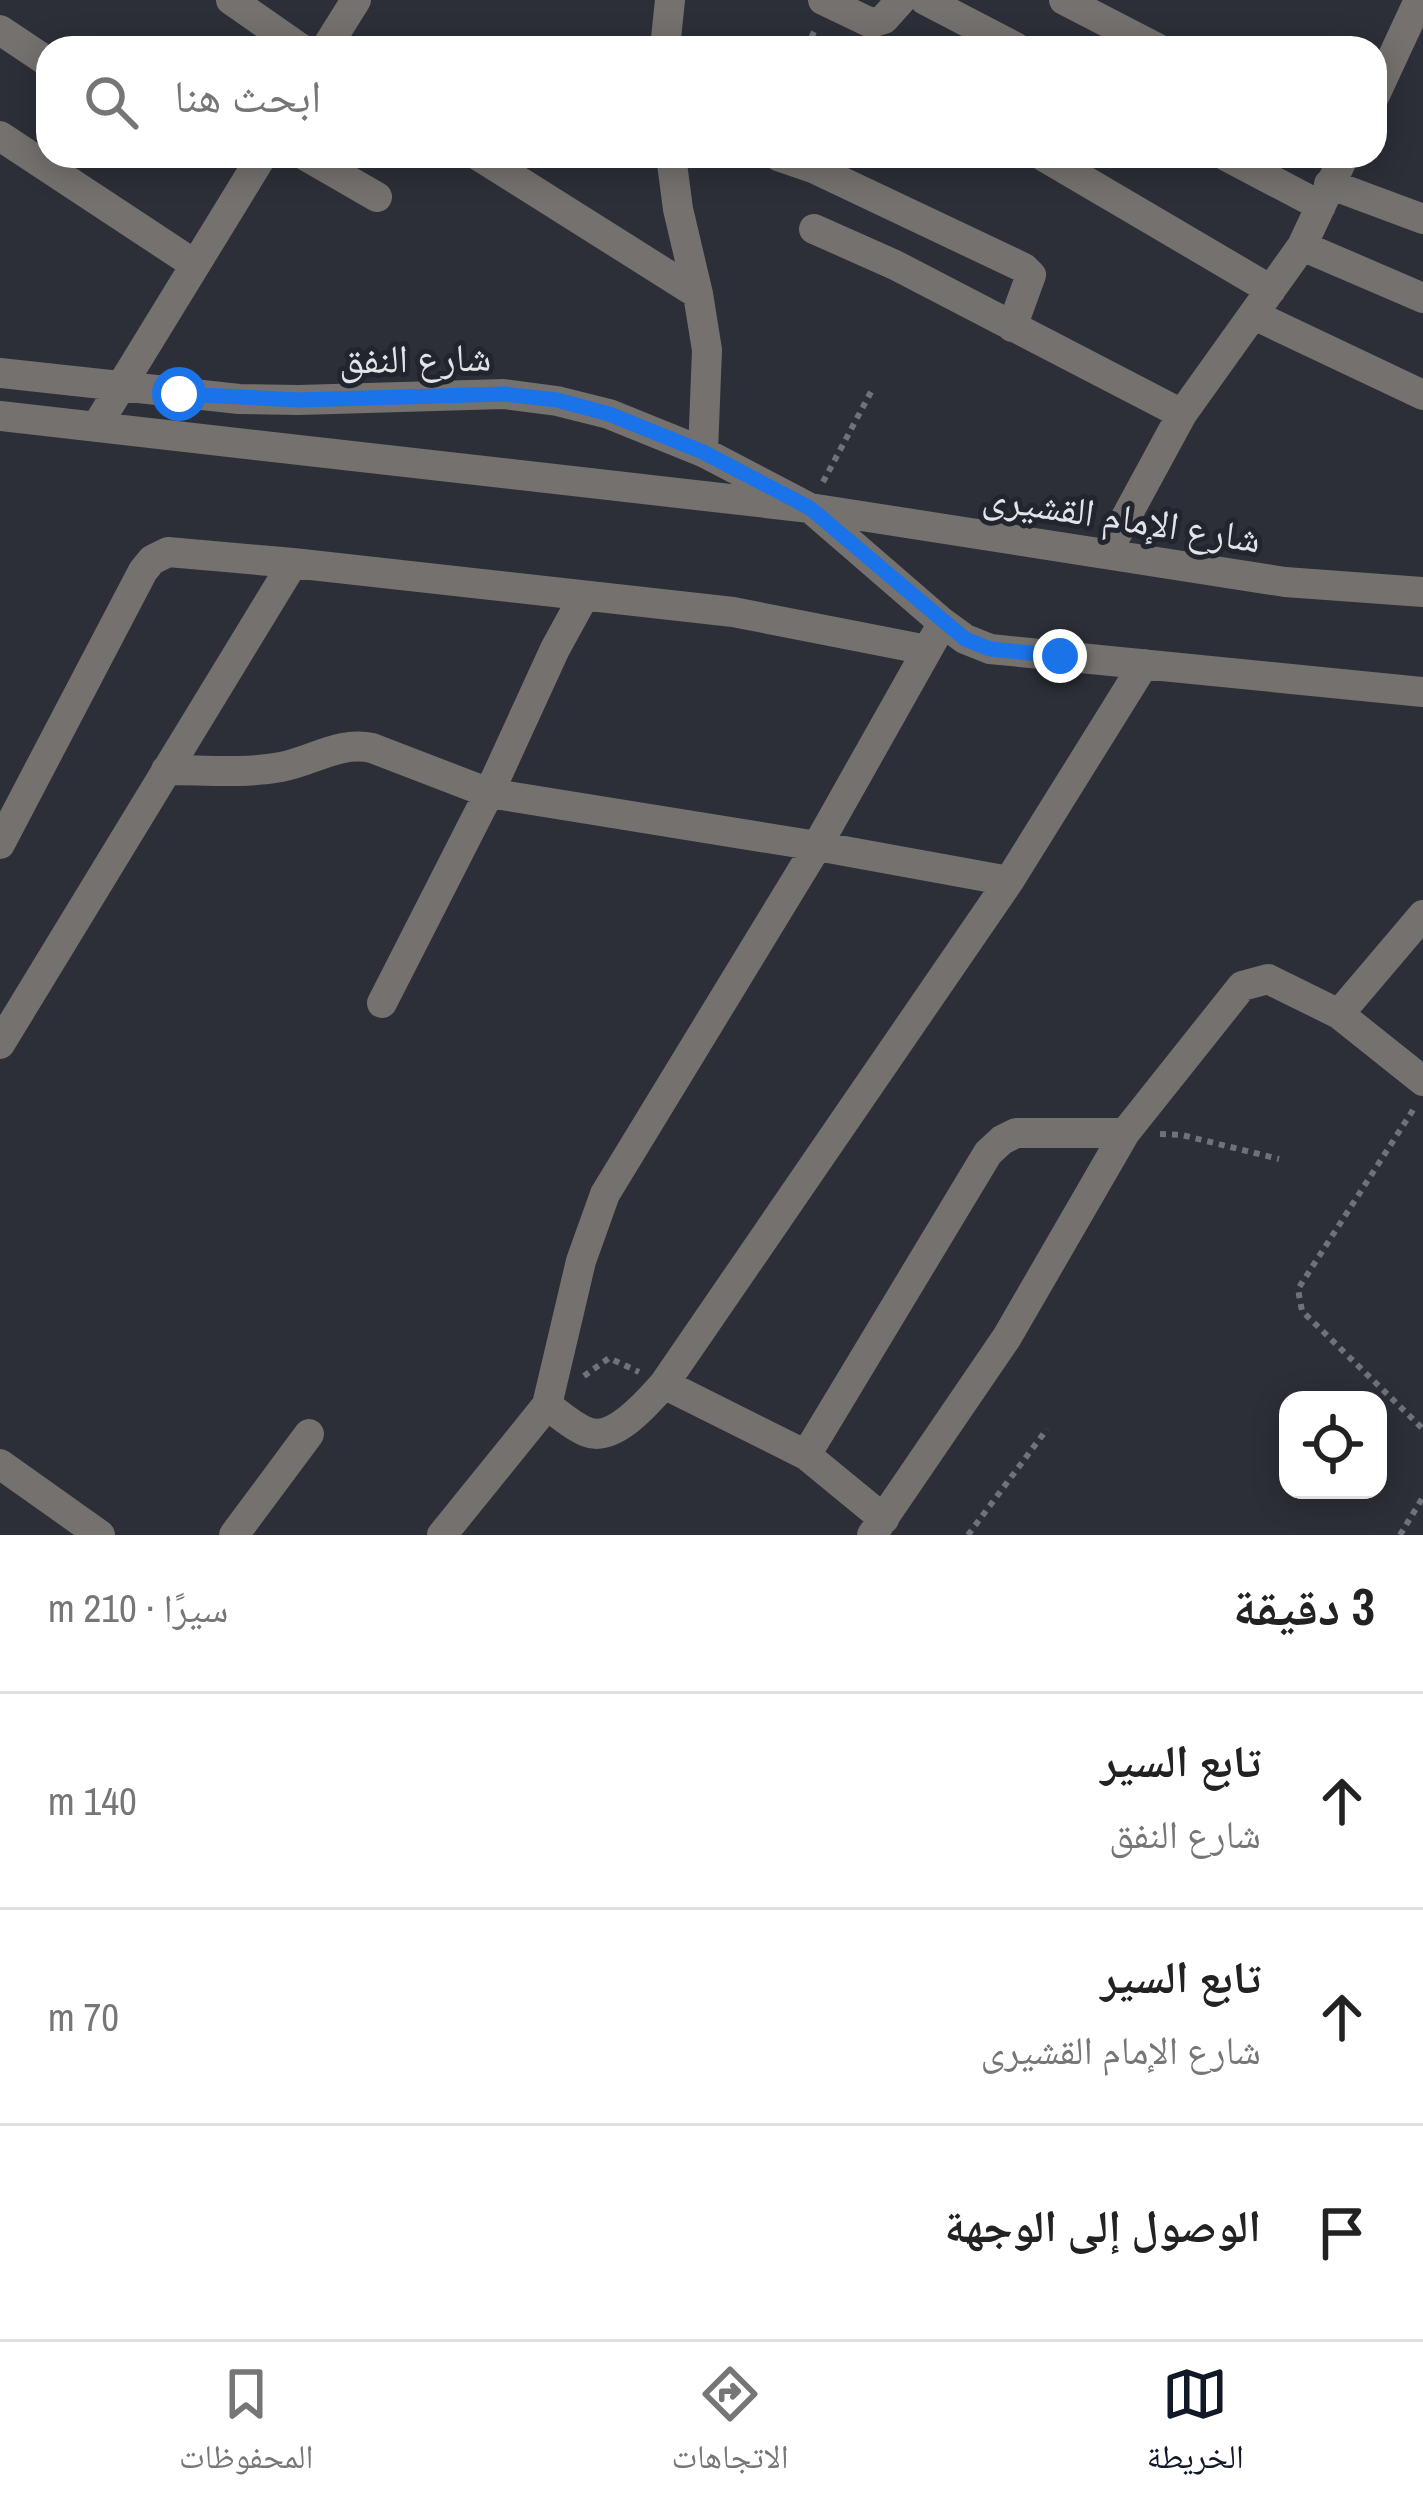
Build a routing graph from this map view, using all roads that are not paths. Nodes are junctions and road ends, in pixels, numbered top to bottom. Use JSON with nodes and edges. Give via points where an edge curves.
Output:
{"nodes":[{"id":1,"x":231,"y":0,"type":"edge"},
{"id":2,"x":356,"y":0,"type":"edge"},
{"id":3,"x":670,"y":0,"type":"edge"},
{"id":4,"x":823,"y":0,"type":"edge"},
{"id":5,"x":901,"y":0,"type":"edge"},
{"id":6,"x":925,"y":0,"type":"edge"},
{"id":7,"x":1064,"y":0,"type":"edge"},
{"id":8,"x":1419,"y":0,"type":"edge"},
{"id":9,"x":0,"y":30,"type":"edge"},
{"id":10,"x":283,"y":36,"type":"edge"},
{"id":11,"x":334,"y":36,"type":"edge"},
{"id":12,"x":666,"y":36,"type":"edge"},
{"id":13,"x":995,"y":36,"type":"edge"},
{"id":14,"x":1134,"y":36,"type":"edge"},
{"id":15,"x":36,"y":54,"type":"edge"},
{"id":16,"x":1387,"y":61,"type":"edge"},
{"id":17,"x":0,"y":136,"type":"edge"},
{"id":18,"x":36,"y":160,"type":"edge"},
{"id":19,"x":48,"y":168,"type":"edge"},
{"id":20,"x":254,"y":168,"type":"edge"},
{"id":21,"x":327,"y":168,"type":"edge"},
{"id":22,"x":498,"y":168,"type":"edge"},
{"id":23,"x":673,"y":168,"type":"edge"},
{"id":24,"x":813,"y":168,"type":"edge"},
{"id":25,"x":1061,"y":168,"type":"edge"},
{"id":26,"x":1256,"y":168,"type":"edge"},
{"id":27,"x":1338,"y":168,"type":"edge"},
{"id":28,"x":1325,"y":195,"type":"junction"},
{"id":29,"x":377,"y":197,"type":"dead end"},
{"id":30,"x":1423,"y":219,"type":"edge"},
{"id":31,"x":814,"y":229,"type":"dead end"},
{"id":32,"x":1302,"y":246,"type":"junction"},
{"id":33,"x":194,"y":264,"type":"junction"},
{"id":34,"x":698,"y":294,"type":"junction"},
{"id":35,"x":1423,"y":298,"type":"edge"},
{"id":36,"x":1263,"y":302,"type":"junction"},
{"id":37,"x":1012,"y":327,"type":"junction"},
{"id":38,"x":0,"y":373,"type":"edge"},
{"id":39,"x":119,"y":385,"type":"junction"},
{"id":40,"x":1423,"y":395,"type":"edge"},
{"id":41,"x":1182,"y":414,"type":"junction"},
{"id":42,"x":0,"y":416,"type":"edge"},
{"id":43,"x":96,"y":427,"type":"junction"},
{"id":44,"x":703,"y":452,"type":"junction"},
{"id":45,"x":810,"y":508,"type":"junction"},
{"id":46,"x":1106,"y":554,"type":"junction"},
{"id":47,"x":292,"y":563,"type":"junction"},
{"id":48,"x":1423,"y":592,"type":"edge"},
{"id":49,"x":584,"y":596,"type":"junction"},
{"id":50,"x":943,"y":623,"type":"junction"},
{"id":51,"x":928,"y":650,"type":"junction"},
{"id":52,"x":1144,"y":664,"type":"junction"},
{"id":53,"x":1423,"y":692,"type":"edge"},
{"id":54,"x":166,"y":770,"type":"junction"},
{"id":55,"x":489,"y":793,"type":"junction"},
{"id":56,"x":0,"y":844,"type":"edge"},
{"id":57,"x":817,"y":846,"type":"junction"},
{"id":58,"x":1009,"y":881,"type":"junction"},
{"id":59,"x":1423,"y":915,"type":"edge"},
{"id":60,"x":382,"y":1003,"type":"dead end"},
{"id":61,"x":1339,"y":1014,"type":"junction"},
{"id":62,"x":0,"y":1044,"type":"edge"},
{"id":63,"x":1423,"y":1081,"type":"edge"},
{"id":64,"x":1125,"y":1133,"type":"junction"},
{"id":65,"x":664,"y":1384,"type":"junction"},
{"id":66,"x":547,"y":1405,"type":"junction"},
{"id":67,"x":309,"y":1434,"type":"dead end"},
{"id":68,"x":806,"y":1456,"type":"junction"},
{"id":69,"x":0,"y":1464,"type":"edge"},
{"id":70,"x":878,"y":1527,"type":"edge"},
{"id":71,"x":100,"y":1535,"type":"edge"},
{"id":72,"x":235,"y":1535,"type":"edge"},
{"id":73,"x":442,"y":1535,"type":"edge"}],
"edges":[{"from":1,"to":10,"type":"street"},
{"from":2,"to":11,"type":"street"},
{"from":3,"to":12,"type":"street"},
{"from":4,"to":5,"type":"street","via":[[871,23]]},
{"from":6,"to":13,"type":"street"},
{"from":7,"to":14,"type":"street"},
{"from":8,"to":16,"type":"street"},
{"from":9,"to":15,"type":"street"},
{"from":17,"to":18,"type":"street"},
{"from":19,"to":33,"type":"street"},
{"from":20,"to":33,"type":"street"},
{"from":21,"to":29,"type":"street"},
{"from":22,"to":34,"type":"street"},
{"from":23,"to":34,"type":"street"},
{"from":24,"to":37,"type":"street","via":[[1024,268],[1029,288]]},
{"from":25,"to":36,"type":"street"},
{"from":26,"to":28,"type":"street"},
{"from":27,"to":28,"type":"street"},
{"from":28,"to":30,"type":"street"},
{"from":28,"to":32,"type":"street"},
{"from":31,"to":37,"type":"street"},
{"from":32,"to":35,"type":"street"},
{"from":32,"to":36,"type":"street"},
{"from":33,"to":39,"type":"street"},
{"from":34,"to":44,"type":"street","via":[[707,350]]},
{"from":36,"to":40,"type":"street"},
{"from":36,"to":41,"type":"street"},
{"from":37,"to":41,"type":"street"},
{"from":38,"to":39,"type":"street","name":"شارع النفق"},
{"from":39,"to":43,"type":"street"},
{"from":39,"to":44,"type":"street","name":"شارع النفق","via":[[299,400],[557,400]]},
{"from":41,"to":46,"type":"street"},
{"from":42,"to":43,"type":"street","name":"شارع الإمام القشيرى"},
{"from":43,"to":45,"type":"street","name":"شارع الإمام القشيرى"},
{"from":44,"to":45,"type":"street","name":"شارع النفق"},
{"from":45,"to":46,"type":"street","name":"شارع الإمام القشيرى"},
{"from":45,"to":50,"type":"street"},
{"from":46,"to":48,"type":"street","name":"شارع الإمام القشيرى","via":[[1286,582]]},
{"from":47,"to":49,"type":"street"},
{"from":47,"to":54,"type":"street"},
{"from":47,"to":56,"type":"street","via":[[168,553],[152,560]]},
{"from":49,"to":51,"type":"street","via":[[734,612]]},
{"from":49,"to":55,"type":"street"},
{"from":50,"to":51,"type":"street"},
{"from":50,"to":52,"type":"street","via":[[990,649]]},
{"from":51,"to":57,"type":"street"},
{"from":52,"to":53,"type":"street"},
{"from":52,"to":58,"type":"street"},
{"from":54,"to":55,"type":"street","via":[[281,767],[357,745]]},
{"from":54,"to":62,"type":"street"},
{"from":55,"to":57,"type":"street"},
{"from":55,"to":60,"type":"street"},
{"from":57,"to":58,"type":"street"},
{"from":57,"to":66,"type":"street","via":[[605,1194]]},
{"from":58,"to":65,"type":"street"},
{"from":59,"to":61,"type":"street"},
{"from":61,"to":63,"type":"street"},
{"from":61,"to":64,"type":"street","via":[[1268,980],[1242,986]]},
{"from":64,"to":68,"type":"street","via":[[1016,1133],[988,1153]]},
{"from":64,"to":70,"type":"street","via":[[1007,1336]]},
{"from":65,"to":66,"type":"street","via":[[640,1412],[596,1434]]},
{"from":65,"to":68,"type":"street"},
{"from":66,"to":73,"type":"street"},
{"from":67,"to":72,"type":"street"},
{"from":68,"to":70,"type":"street"},
{"from":69,"to":71,"type":"street"}]}
